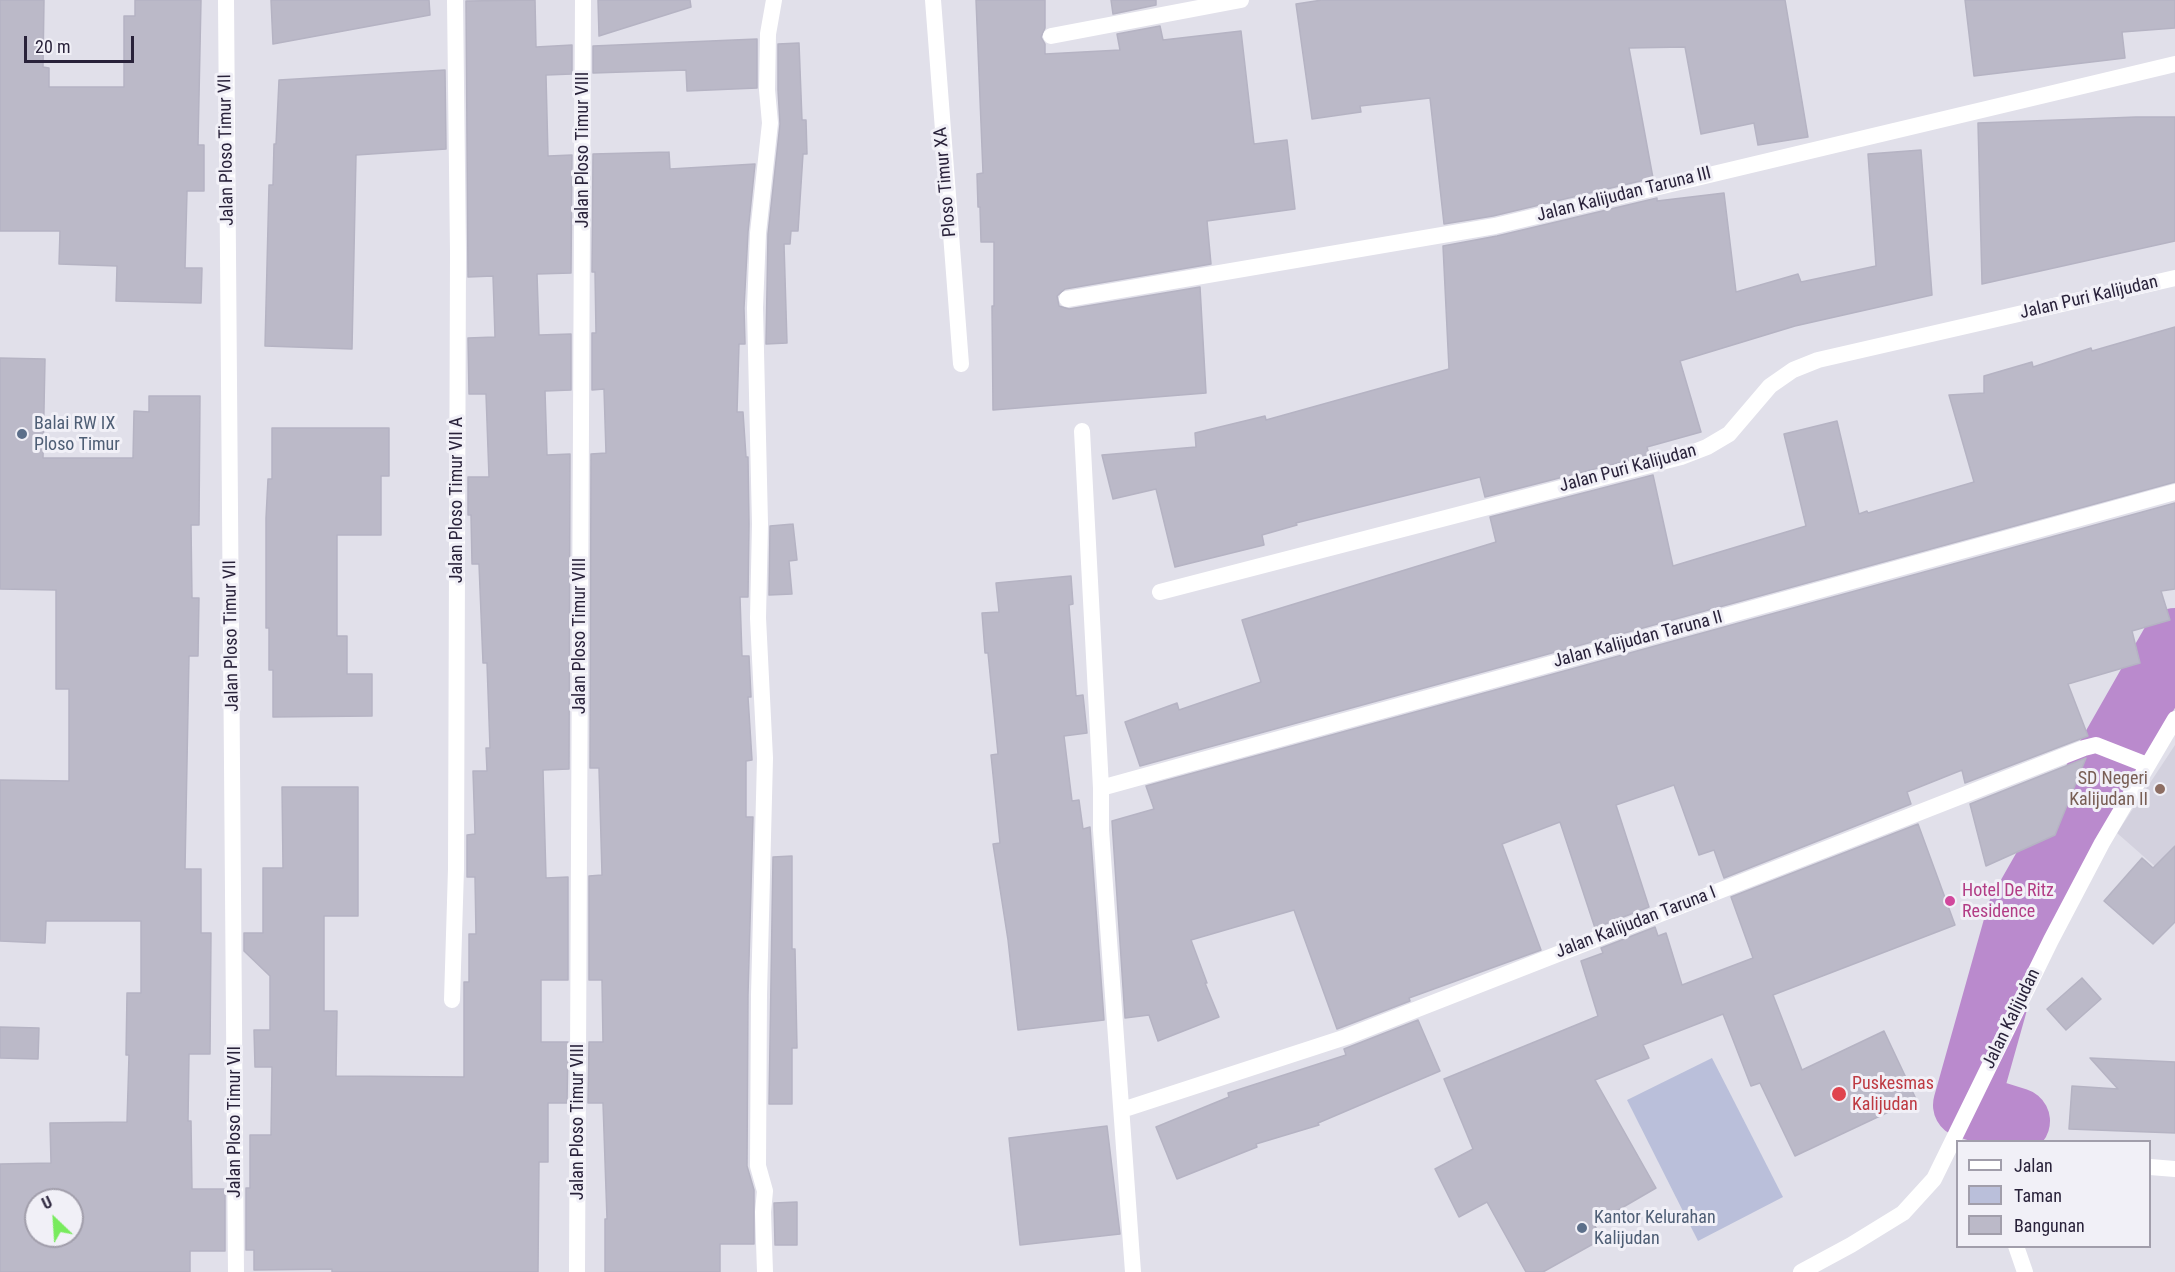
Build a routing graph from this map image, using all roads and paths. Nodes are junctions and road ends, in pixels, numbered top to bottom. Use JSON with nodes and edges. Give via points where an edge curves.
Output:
{"nodes":[{"id":1,"x":225,"y":0,"type":"edge"},
{"id":2,"x":455,"y":0,"type":"edge"},
{"id":3,"x":583,"y":0,"type":"edge"},
{"id":4,"x":774,"y":0,"type":"edge"},
{"id":5,"x":933,"y":0,"type":"edge"},
{"id":6,"x":1241,"y":0,"type":"edge"},
{"id":7,"x":1051,"y":36,"type":"dead end"},
{"id":8,"x":2175,"y":64,"type":"edge"},
{"id":9,"x":2175,"y":278,"type":"edge"},
{"id":10,"x":1067,"y":299,"type":"dead end"},
{"id":11,"x":961,"y":364,"type":"dead end"},
{"id":12,"x":1082,"y":431,"type":"dead end"},
{"id":13,"x":2175,"y":492,"type":"edge"},
{"id":14,"x":1160,"y":592,"type":"dead end"},
{"id":15,"x":2175,"y":719,"type":"edge"},
{"id":16,"x":2147,"y":765,"type":"junction"},
{"id":17,"x":1101,"y":788,"type":"junction"},
{"id":18,"x":452,"y":1000,"type":"dead end"},
{"id":19,"x":1122,"y":1110,"type":"junction"},
{"id":20,"x":1955,"y":1140,"type":"edge"},
{"id":21,"x":2151,"y":1167,"type":"edge"},
{"id":22,"x":2175,"y":1169,"type":"edge"},
{"id":23,"x":2017,"y":1248,"type":"edge"},
{"id":24,"x":237,"y":1272,"type":"edge"},
{"id":25,"x":577,"y":1272,"type":"edge"},
{"id":26,"x":765,"y":1272,"type":"edge"},
{"id":27,"x":1133,"y":1272,"type":"edge"},
{"id":28,"x":1801,"y":1272,"type":"edge"},
{"id":29,"x":2025,"y":1272,"type":"edge"}],
"edges":[{"from":1,"to":24,"type":"street","name":"Jalan Ploso Timur VII"},
{"from":2,"to":18,"type":"street","name":"Jalan Ploso Timur VII A","via":[[458,265]]},
{"from":3,"to":25,"type":"street","name":"Jalan Ploso Timur VIII"},
{"from":4,"to":26,"type":"street","via":[[768,34],[770,123],[758,233],[755,308],[758,618],[765,758],[758,1166],[765,1191]]},
{"from":5,"to":11,"type":"street","name":"Ploso Timur XA"},
{"from":6,"to":7,"type":"street"},
{"from":8,"to":10,"type":"street","name":"Jalan Kalijudan Taruna III","via":[[1495,226]]},
{"from":9,"to":14,"type":"street","name":"Jalan Puri Kalijudan","via":[[1818,360],[1793,370],[1770,386],[1729,434],[1681,457]]},
{"from":12,"to":17,"type":"street"},
{"from":13,"to":17,"type":"street","name":"Jalan Kalijudan Taruna II"},
{"from":15,"to":16,"type":"street","name":"Jalan Kalijudan"},
{"from":16,"to":19,"type":"street","name":"Jalan Kalijudan Taruna I","via":[[2096,745],[2084,748],[1346,1038]]},
{"from":16,"to":20,"type":"street","name":"Jalan Kalijudan","via":[[2050,940]]},
{"from":17,"to":19,"type":"street"},
{"from":19,"to":27,"type":"street"},
{"from":20,"to":28,"type":"street","name":"Jalan Kalijudan","via":[[1934,1179],[1903,1213]]},
{"from":21,"to":22,"type":"street"},
{"from":23,"to":29,"type":"street"}]}
